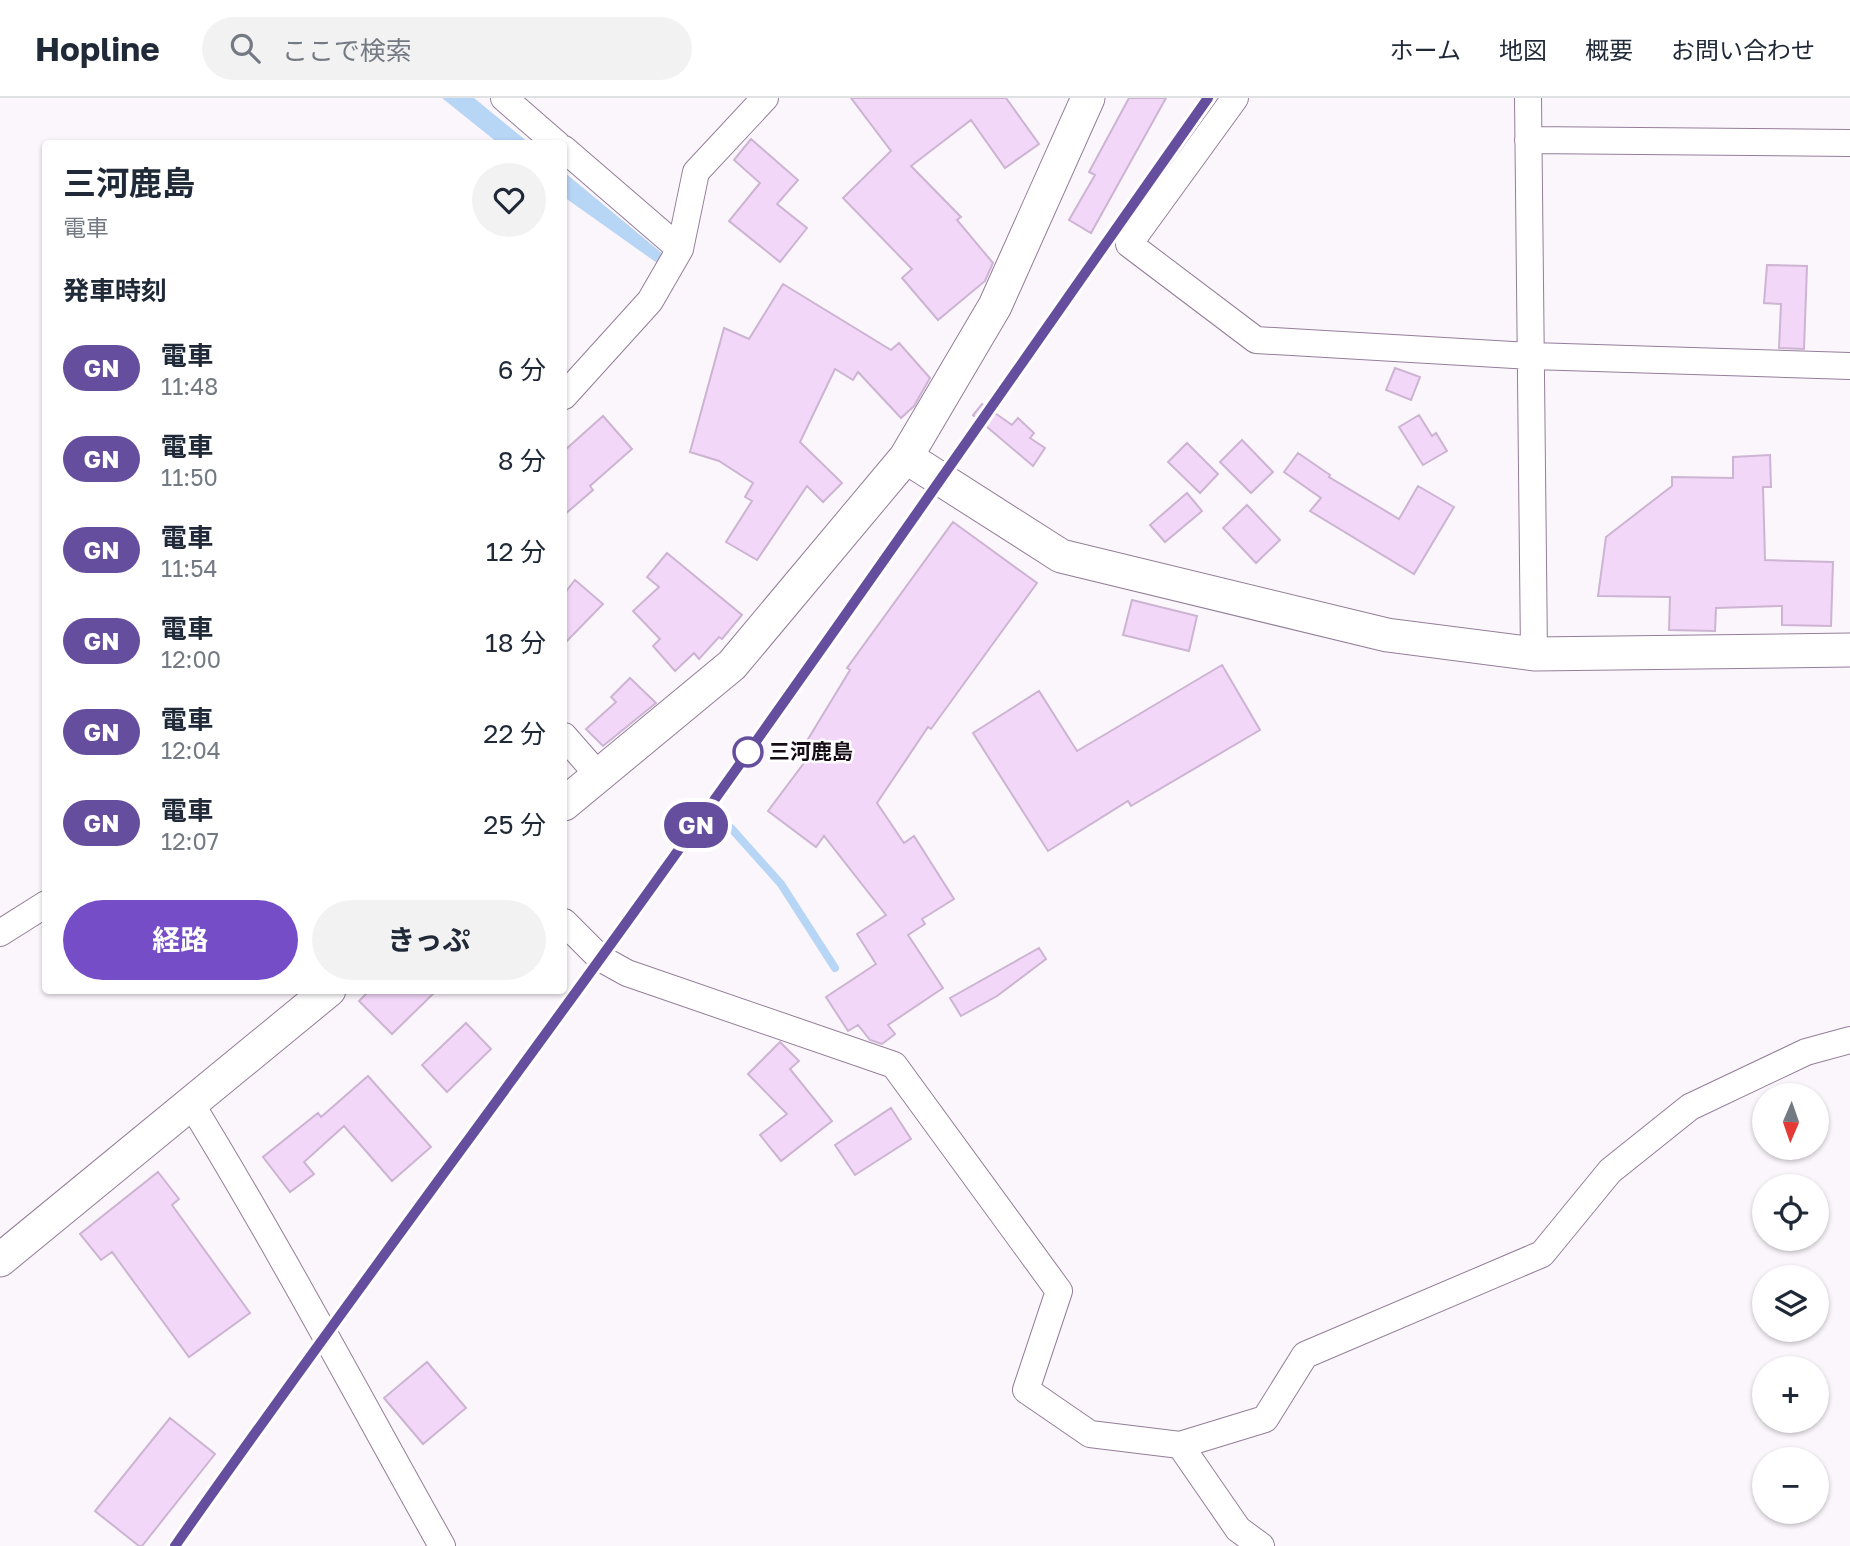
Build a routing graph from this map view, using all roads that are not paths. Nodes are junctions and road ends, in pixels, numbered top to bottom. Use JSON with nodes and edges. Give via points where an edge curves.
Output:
{"nodes":[{"id":1,"x":504,"y":98,"type":"edge"},
{"id":2,"x":765,"y":98,"type":"edge"},
{"id":3,"x":1088,"y":98,"type":"edge"},
{"id":4,"x":1235,"y":98,"type":"edge"},
{"id":5,"x":1528,"y":98,"type":"edge"},
{"id":6,"x":552,"y":140,"type":"edge"},
{"id":7,"x":1528,"y":140,"type":"junction"},
{"id":8,"x":1850,"y":143,"type":"edge"},
{"id":9,"x":567,"y":152,"type":"edge"},
{"id":10,"x":680,"y":248,"type":"junction"},
{"id":11,"x":1532,"y":356,"type":"junction"},
{"id":12,"x":1850,"y":366,"type":"edge"},
{"id":13,"x":567,"y":393,"type":"edge"},
{"id":14,"x":906,"y":457,"type":"junction"},
{"id":15,"x":1850,"y":650,"type":"edge"},
{"id":16,"x":1534,"y":654,"type":"junction"},
{"id":17,"x":567,"y":739,"type":"edge"},
{"id":18,"x":599,"y":776,"type":"junction"},
{"id":19,"x":567,"y":802,"type":"edge"},
{"id":20,"x":42,"y":907,"type":"edge"},
{"id":21,"x":567,"y":925,"type":"edge"},
{"id":22,"x":0,"y":933,"type":"edge"},
{"id":23,"x":324,"y":994,"type":"edge"},
{"id":24,"x":1850,"y":1040,"type":"edge"},
{"id":25,"x":190,"y":1102,"type":"junction"},
{"id":26,"x":0,"y":1260,"type":"edge"},
{"id":27,"x":1180,"y":1445,"type":"junction"},
{"id":28,"x":442,"y":1546,"type":"edge"},
{"id":29,"x":1261,"y":1546,"type":"edge"}],
"edges":[{"from":1,"to":6,"type":"street"},
{"from":2,"to":10,"type":"street","via":[[696,172]]},
{"from":3,"to":14,"type":"street","via":[[995,306]]},
{"from":4,"to":11,"type":"street","via":[[1129,244],[1256,340]]},
{"from":5,"to":7,"type":"street"},
{"from":7,"to":8,"type":"street"},
{"from":7,"to":11,"type":"street"},
{"from":9,"to":10,"type":"street"},
{"from":10,"to":13,"type":"street","via":[[650,301]]},
{"from":11,"to":12,"type":"street"},
{"from":11,"to":16,"type":"street"},
{"from":14,"to":16,"type":"street","via":[[1061,556],[1387,635]]},
{"from":14,"to":18,"type":"street","via":[[732,665]]},
{"from":15,"to":16,"type":"street"},
{"from":17,"to":18,"type":"street"},
{"from":18,"to":19,"type":"street"},
{"from":20,"to":22,"type":"street"},
{"from":21,"to":27,"type":"street","via":[[600,958],[627,973],[894,1065],[1059,1291],[1026,1390],[1090,1434]]},
{"from":23,"to":25,"type":"street"},
{"from":24,"to":27,"type":"street","via":[[1806,1052],[1690,1107],[1610,1171],[1542,1254],[1305,1355],[1265,1419]]},
{"from":25,"to":26,"type":"street"},
{"from":25,"to":28,"type":"street","via":[[264,1223]]},
{"from":27,"to":29,"type":"street","via":[[1238,1528]]}]}
